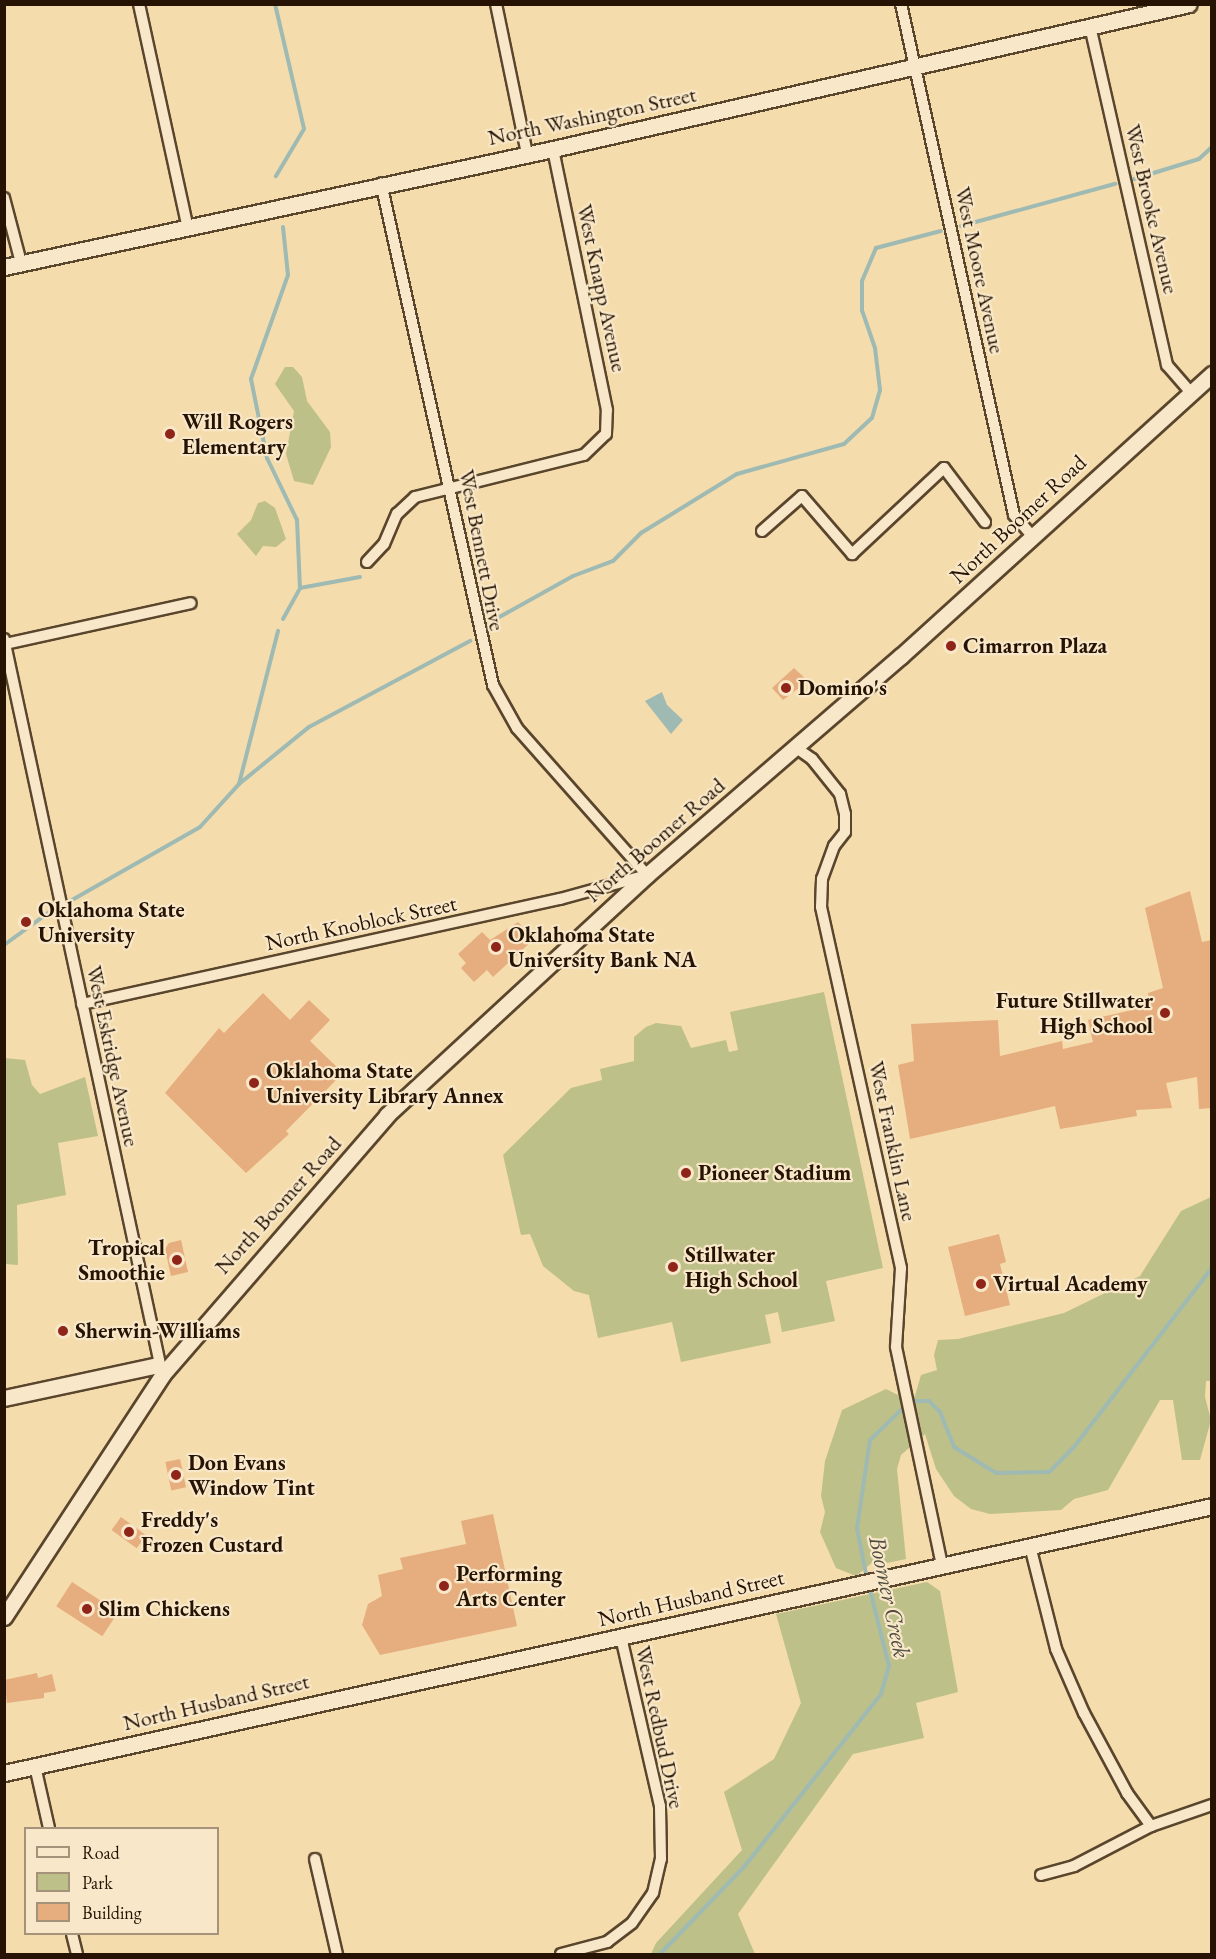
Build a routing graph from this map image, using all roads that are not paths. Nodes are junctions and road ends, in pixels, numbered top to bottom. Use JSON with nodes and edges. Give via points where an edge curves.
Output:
{"nodes":[{"id":1,"x":139,"y":4,"type":"edge"},
{"id":2,"x":496,"y":4,"type":"edge"},
{"id":3,"x":901,"y":4,"type":"edge"},
{"id":4,"x":1189,"y":4,"type":"edge"},
{"id":5,"x":1090,"y":26,"type":"junction"},
{"id":6,"x":915,"y":65,"type":"junction"},
{"id":7,"x":553,"y":149,"type":"junction"},
{"id":8,"x":527,"y":154,"type":"junction"},
{"id":9,"x":381,"y":183,"type":"junction"},
{"id":10,"x":4,"y":198,"type":"edge"},
{"id":11,"x":187,"y":225,"type":"junction"},
{"id":12,"x":21,"y":263,"type":"junction"},
{"id":13,"x":4,"y":267,"type":"edge"},
{"id":14,"x":1212,"y":374,"type":"edge"},
{"id":15,"x":1191,"y":393,"type":"junction"},
{"id":16,"x":450,"y":486,"type":"junction"},
{"id":17,"x":985,"y":522,"type":"dead end"},
{"id":18,"x":762,"y":531,"type":"dead end"},
{"id":19,"x":1033,"y":537,"type":"junction"},
{"id":20,"x":367,"y":562,"type":"dead end"},
{"id":21,"x":191,"y":603,"type":"dead end"},
{"id":22,"x":5,"y":641,"type":"edge"},
{"id":23,"x":795,"y":747,"type":"junction"},
{"id":24,"x":647,"y":875,"type":"junction"},
{"id":25,"x":82,"y":1004,"type":"junction"},
{"id":26,"x":160,"y":1369,"type":"junction"},
{"id":27,"x":4,"y":1398,"type":"edge"},
{"id":28,"x":1212,"y":1506,"type":"edge"},
{"id":29,"x":1030,"y":1546,"type":"junction"},
{"id":30,"x":942,"y":1565,"type":"junction"},
{"id":31,"x":4,"y":1617,"type":"edge"},
{"id":32,"x":621,"y":1637,"type":"junction"},
{"id":33,"x":35,"y":1766,"type":"junction"},
{"id":34,"x":4,"y":1773,"type":"edge"},
{"id":35,"x":1212,"y":1805,"type":"edge"},
{"id":36,"x":1151,"y":1826,"type":"junction"},
{"id":37,"x":49,"y":1827,"type":"edge"},
{"id":38,"x":315,"y":1859,"type":"dead end"},
{"id":39,"x":1041,"y":1875,"type":"dead end"},
{"id":40,"x":72,"y":1935,"type":"edge"},
{"id":41,"x":77,"y":1954,"type":"edge"},
{"id":42,"x":337,"y":1954,"type":"edge"},
{"id":43,"x":564,"y":1954,"type":"edge"}],
"edges":[{"from":1,"to":11,"type":"street"},
{"from":2,"to":8,"type":"street"},
{"from":3,"to":6,"type":"street","name":"West Moore Avenue"},
{"from":4,"to":5,"type":"main road","name":"North Washington Street"},
{"from":5,"to":6,"type":"main road","name":"North Washington Street"},
{"from":5,"to":15,"type":"street","name":"West Brooke Avenue","via":[[1167,365]]},
{"from":6,"to":7,"type":"main road","name":"North Washington Street"},
{"from":6,"to":19,"type":"street","name":"West Moore Avenue","via":[[1014,515]]},
{"from":7,"to":8,"type":"main road","name":"North Washington Street"},
{"from":7,"to":16,"type":"street","name":"West Knapp Avenue","via":[[607,410],[606,434],[584,455]]},
{"from":8,"to":9,"type":"main road","name":"North Washington Street"},
{"from":9,"to":11,"type":"main road","name":"North Washington Street"},
{"from":9,"to":16,"type":"street","name":"West Bennett Drive"},
{"from":10,"to":12,"type":"street"},
{"from":11,"to":12,"type":"main road","name":"North Washington Street"},
{"from":12,"to":13,"type":"main road","name":"North Washington Street"},
{"from":14,"to":15,"type":"main road","name":"North Boomer Road"},
{"from":15,"to":19,"type":"main road","name":"North Boomer Road"},
{"from":16,"to":20,"type":"street","via":[[427,491],[405,506],[384,544]]},
{"from":16,"to":24,"type":"street","name":"West Bennett Drive","via":[[493,685],[517,728]]},
{"from":17,"to":18,"type":"street","via":[[944,468],[852,554],[802,496]]},
{"from":19,"to":23,"type":"main road","name":"North Boomer Road"},
{"from":21,"to":22,"type":"street"},
{"from":22,"to":25,"type":"street","name":"West Eskridge Avenue"},
{"from":23,"to":24,"type":"main road","name":"North Boomer Road"},
{"from":23,"to":30,"type":"street","name":"West Franklin Lane","via":[[812,759],[840,794],[844,814],[845,832],[834,846],[822,879],[821,907],[901,1268],[896,1347]]},
{"from":24,"to":25,"type":"street","name":"North Knoblock Street","via":[[560,899]]},
{"from":24,"to":26,"type":"main road","name":"North Boomer Road","via":[[387,1115]]},
{"from":25,"to":26,"type":"street","name":"West Eskridge Avenue"},
{"from":26,"to":27,"type":"main road"},
{"from":26,"to":31,"type":"main road","name":"North Boomer Road"},
{"from":28,"to":29,"type":"main road","name":"North Husband Street"},
{"from":29,"to":30,"type":"main road","name":"North Husband Street"},
{"from":29,"to":36,"type":"street","via":[[1056,1648],[1084,1713],[1127,1793]]},
{"from":30,"to":32,"type":"main road","name":"North Husband Street"},
{"from":32,"to":33,"type":"main road","name":"North Husband Street"},
{"from":32,"to":43,"type":"street","name":"West Redbud Drive","via":[[660,1806],[661,1859],[653,1893],[632,1923],[607,1942]]},
{"from":33,"to":34,"type":"main road","name":"North Husband Street"},
{"from":33,"to":37,"type":"street"},
{"from":35,"to":36,"type":"street"},
{"from":36,"to":39,"type":"street","via":[[1094,1857]]},
{"from":38,"to":42,"type":"street"},
{"from":40,"to":41,"type":"street"}]}
